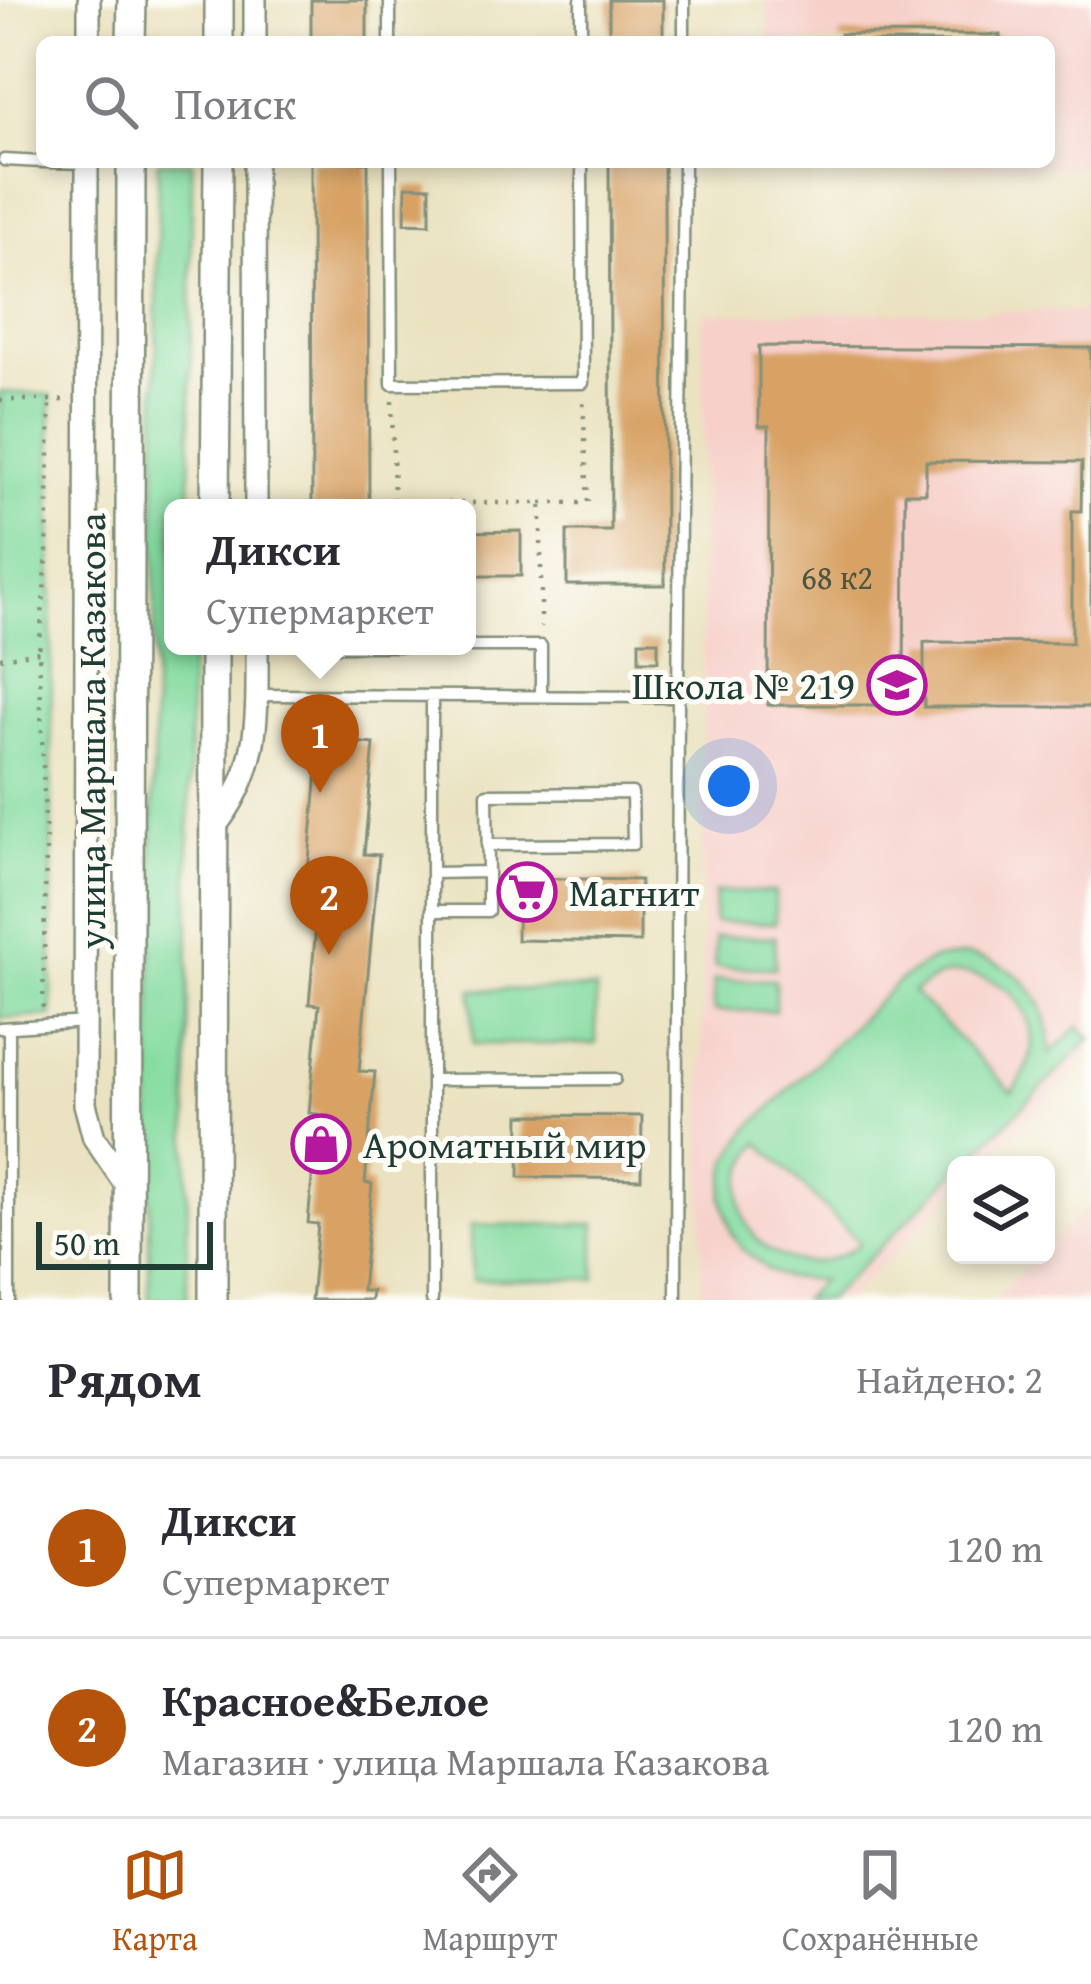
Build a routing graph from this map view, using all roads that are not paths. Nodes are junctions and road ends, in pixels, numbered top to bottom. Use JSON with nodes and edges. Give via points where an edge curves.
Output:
{"nodes":[{"id":1,"x":89,"y":0,"type":"edge"},
{"id":2,"x":131,"y":0,"type":"edge"},
{"id":3,"x":219,"y":0,"type":"edge"},
{"id":4,"x":255,"y":0,"type":"edge"},
{"id":5,"x":390,"y":0,"type":"edge"},
{"id":6,"x":581,"y":0,"type":"edge"},
{"id":7,"x":683,"y":0,"type":"edge"},
{"id":8,"x":88,"y":36,"type":"edge"},
{"id":9,"x":131,"y":36,"type":"edge"},
{"id":10,"x":219,"y":36,"type":"edge"},
{"id":11,"x":255,"y":36,"type":"edge"},
{"id":12,"x":391,"y":36,"type":"edge"},
{"id":13,"x":581,"y":36,"type":"edge"},
{"id":14,"x":684,"y":36,"type":"edge"},
{"id":15,"x":4,"y":160,"type":"dead end"},
{"id":16,"x":36,"y":162,"type":"edge"},
{"id":17,"x":87,"y":168,"type":"edge"},
{"id":18,"x":131,"y":168,"type":"edge"},
{"id":19,"x":218,"y":168,"type":"edge"},
{"id":20,"x":255,"y":168,"type":"edge"},
{"id":21,"x":391,"y":168,"type":"edge"},
{"id":22,"x":582,"y":168,"type":"edge"},
{"id":23,"x":684,"y":168,"type":"edge"},
{"id":24,"x":215,"y":499,"type":"edge"},
{"id":25,"x":256,"y":499,"type":"edge"},
{"id":26,"x":476,"y":646,"type":"edge"},
{"id":27,"x":214,"y":655,"type":"edge"},
{"id":28,"x":256,"y":655,"type":"edge"},
{"id":29,"x":256,"y":695,"type":"junction"},
{"id":30,"x":432,"y":696,"type":"junction"},
{"id":31,"x":541,"y":696,"type":"junction"},
{"id":32,"x":678,"y":697,"type":"junction"},
{"id":33,"x":212,"y":829,"type":"junction"},
{"id":34,"x":488,"y":845,"type":"junction"},
{"id":35,"x":488,"y":872,"type":"junction"},
{"id":36,"x":432,"y":873,"type":"junction"},
{"id":37,"x":432,"y":911,"type":"junction"},
{"id":38,"x":85,"y":1022,"type":"junction"},
{"id":39,"x":5,"y":1028,"type":"edge"},
{"id":40,"x":615,"y":1078,"type":"dead end"},
{"id":41,"x":432,"y":1080,"type":"junction"},
{"id":42,"x":130,"y":1192,"type":"junction"},
{"id":43,"x":9,"y":1300,"type":"edge"},
{"id":44,"x":128,"y":1300,"type":"edge"},
{"id":45,"x":213,"y":1300,"type":"edge"},
{"id":46,"x":432,"y":1300,"type":"edge"},
{"id":47,"x":676,"y":1300,"type":"edge"}],
"edges":[{"from":1,"to":8,"type":"street"},
{"from":2,"to":9,"type":"street"},
{"from":3,"to":10,"type":"street"},
{"from":4,"to":11,"type":"street"},
{"from":5,"to":12,"type":"lane"},
{"from":6,"to":13,"type":"lane"},
{"from":7,"to":14,"type":"lane"},
{"from":15,"to":16,"type":"lane"},
{"from":17,"to":38,"type":"street"},
{"from":18,"to":42,"type":"street","name":"улица Маршала Казакова"},
{"from":19,"to":24,"type":"street"},
{"from":20,"to":25,"type":"street"},
{"from":21,"to":22,"type":"lane","via":[[392,384],[583,383]]},
{"from":23,"to":32,"type":"lane"},
{"from":26,"to":31,"type":"lane","via":[[541,646]]},
{"from":27,"to":33,"type":"street"},
{"from":28,"to":29,"type":"street"},
{"from":29,"to":30,"type":"lane"},
{"from":29,"to":33,"type":"street","via":[[242,787]]},
{"from":30,"to":31,"type":"lane"},
{"from":30,"to":36,"type":"lane"},
{"from":31,"to":32,"type":"lane"},
{"from":32,"to":47,"type":"lane"},
{"from":33,"to":45,"type":"street"},
{"from":34,"to":34,"type":"lane","via":[[487,794],[632,793],[633,844]]},
{"from":34,"to":35,"type":"lane"},
{"from":35,"to":36,"type":"lane"},
{"from":35,"to":37,"type":"lane","via":[[488,910]]},
{"from":36,"to":37,"type":"lane"},
{"from":37,"to":41,"type":"lane"},
{"from":38,"to":39,"type":"lane"},
{"from":38,"to":42,"type":"street","via":[[88,1120]]},
{"from":39,"to":43,"type":"lane"},
{"from":40,"to":41,"type":"lane"},
{"from":41,"to":46,"type":"lane"},
{"from":42,"to":44,"type":"street","name":"улица Маршала Казакова"}]}
